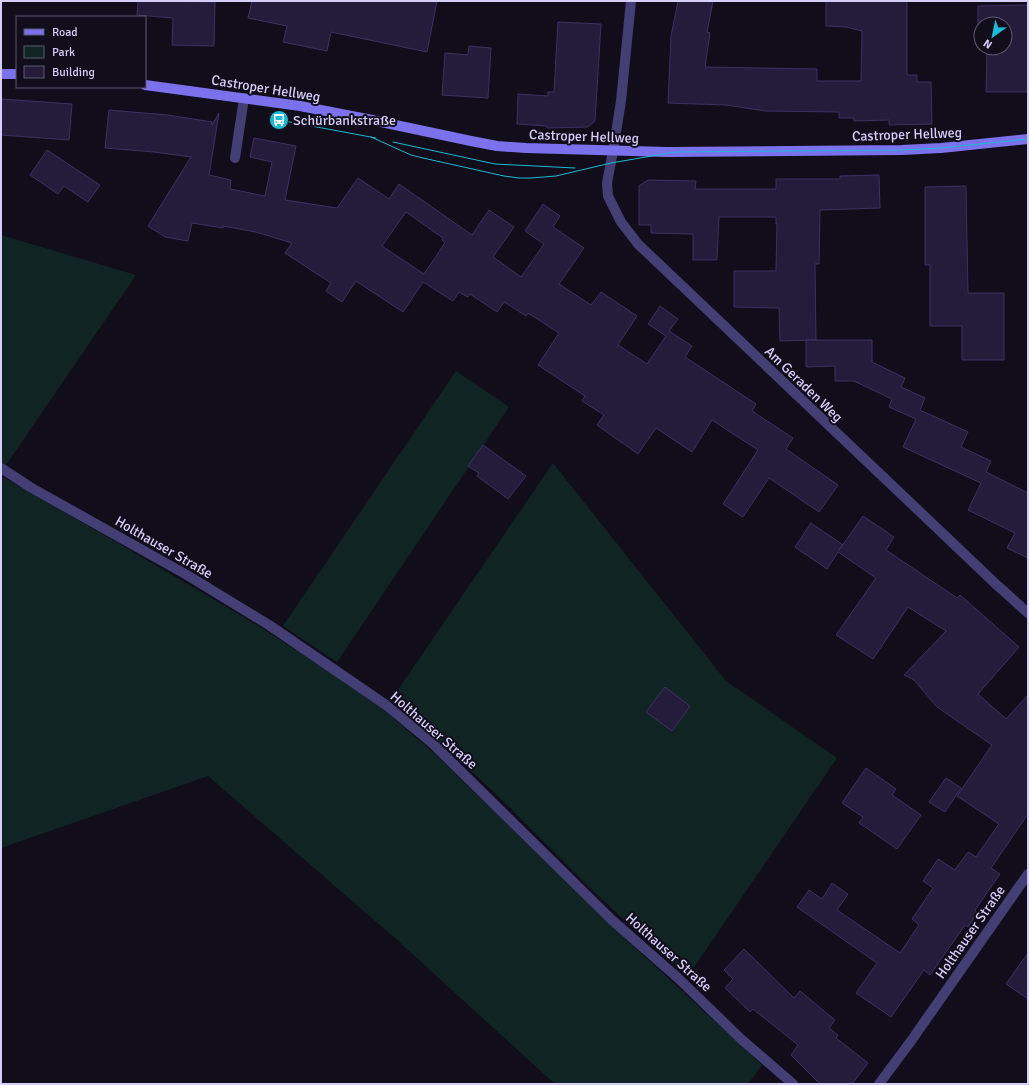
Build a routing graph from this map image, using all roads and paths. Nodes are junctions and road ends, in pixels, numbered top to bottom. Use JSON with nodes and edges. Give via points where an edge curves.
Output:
{"nodes":[{"id":1,"x":631,"y":1,"type":"edge"},
{"id":2,"x":1,"y":74,"type":"edge"},
{"id":3,"x":16,"y":74,"type":"edge"},
{"id":4,"x":146,"y":85,"type":"edge"},
{"id":5,"x":244,"y":98,"type":"junction"},
{"id":6,"x":1028,"y":139,"type":"edge"},
{"id":7,"x":613,"y":150,"type":"junction"},
{"id":8,"x":235,"y":158,"type":"dead end"},
{"id":9,"x":1,"y":468,"type":"edge"},
{"id":10,"x":1028,"y":613,"type":"edge"},
{"id":11,"x":1028,"y":874,"type":"edge"},
{"id":12,"x":793,"y":1084,"type":"edge"},
{"id":13,"x":880,"y":1084,"type":"edge"}],
"edges":[{"from":1,"to":7,"type":"street","via":[[621,101]]},
{"from":2,"to":3,"type":"main road"},
{"from":4,"to":5,"type":"main road","name":"Castroper Hellweg"},
{"from":5,"to":7,"type":"main road","name":"Castroper Hellweg","via":[[307,107],[497,146]]},
{"from":5,"to":8,"type":"street"},
{"from":6,"to":7,"type":"main road","name":"Castroper Hellweg","via":[[902,150]]},
{"from":7,"to":10,"type":"street","name":"Am Geraden Weg","via":[[607,183],[608,196],[621,222],[638,244]]},
{"from":9,"to":12,"type":"street","name":"Holthauser Straße","via":[[269,625],[386,705],[432,743],[612,920]]},
{"from":11,"to":13,"type":"street","name":"Holthauser Straße"}]}
